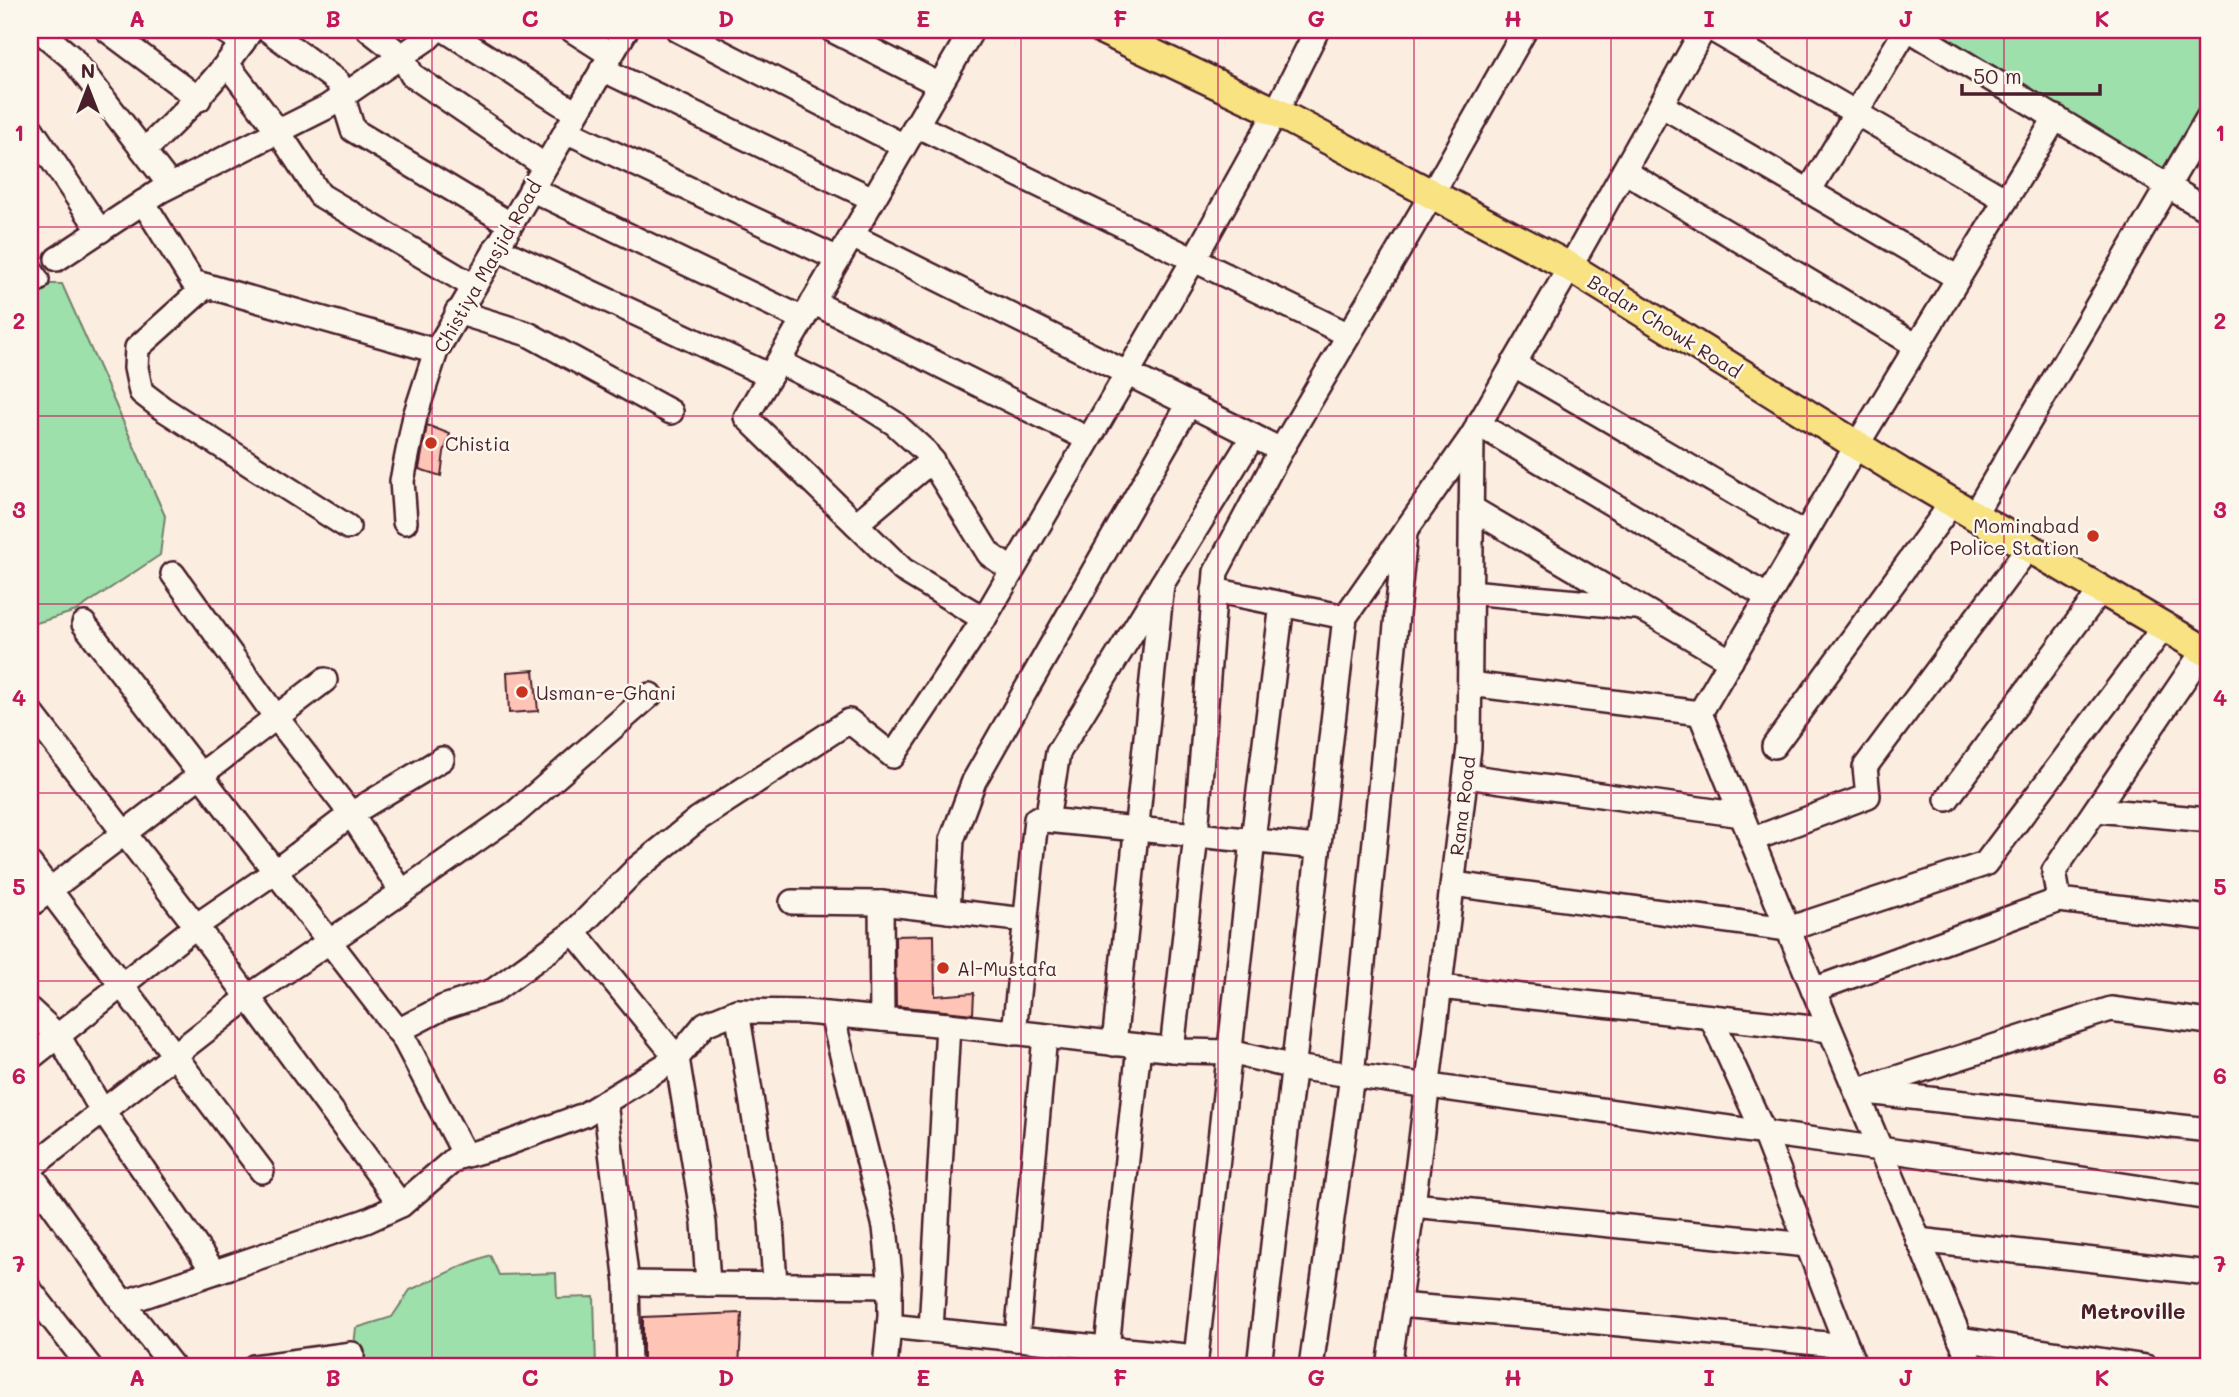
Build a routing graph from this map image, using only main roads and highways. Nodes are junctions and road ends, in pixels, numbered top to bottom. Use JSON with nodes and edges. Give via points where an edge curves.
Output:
{"nodes":[{"id":1,"x":1103,"y":30,"type":"edge"},
{"id":2,"x":2206,"y":651,"type":"edge"}],
"edges":[{"from":1,"to":2,"type":"main road","name":"Badar Chowk Road","via":[[1276,112],[1570,268],[1963,509]]}]}
